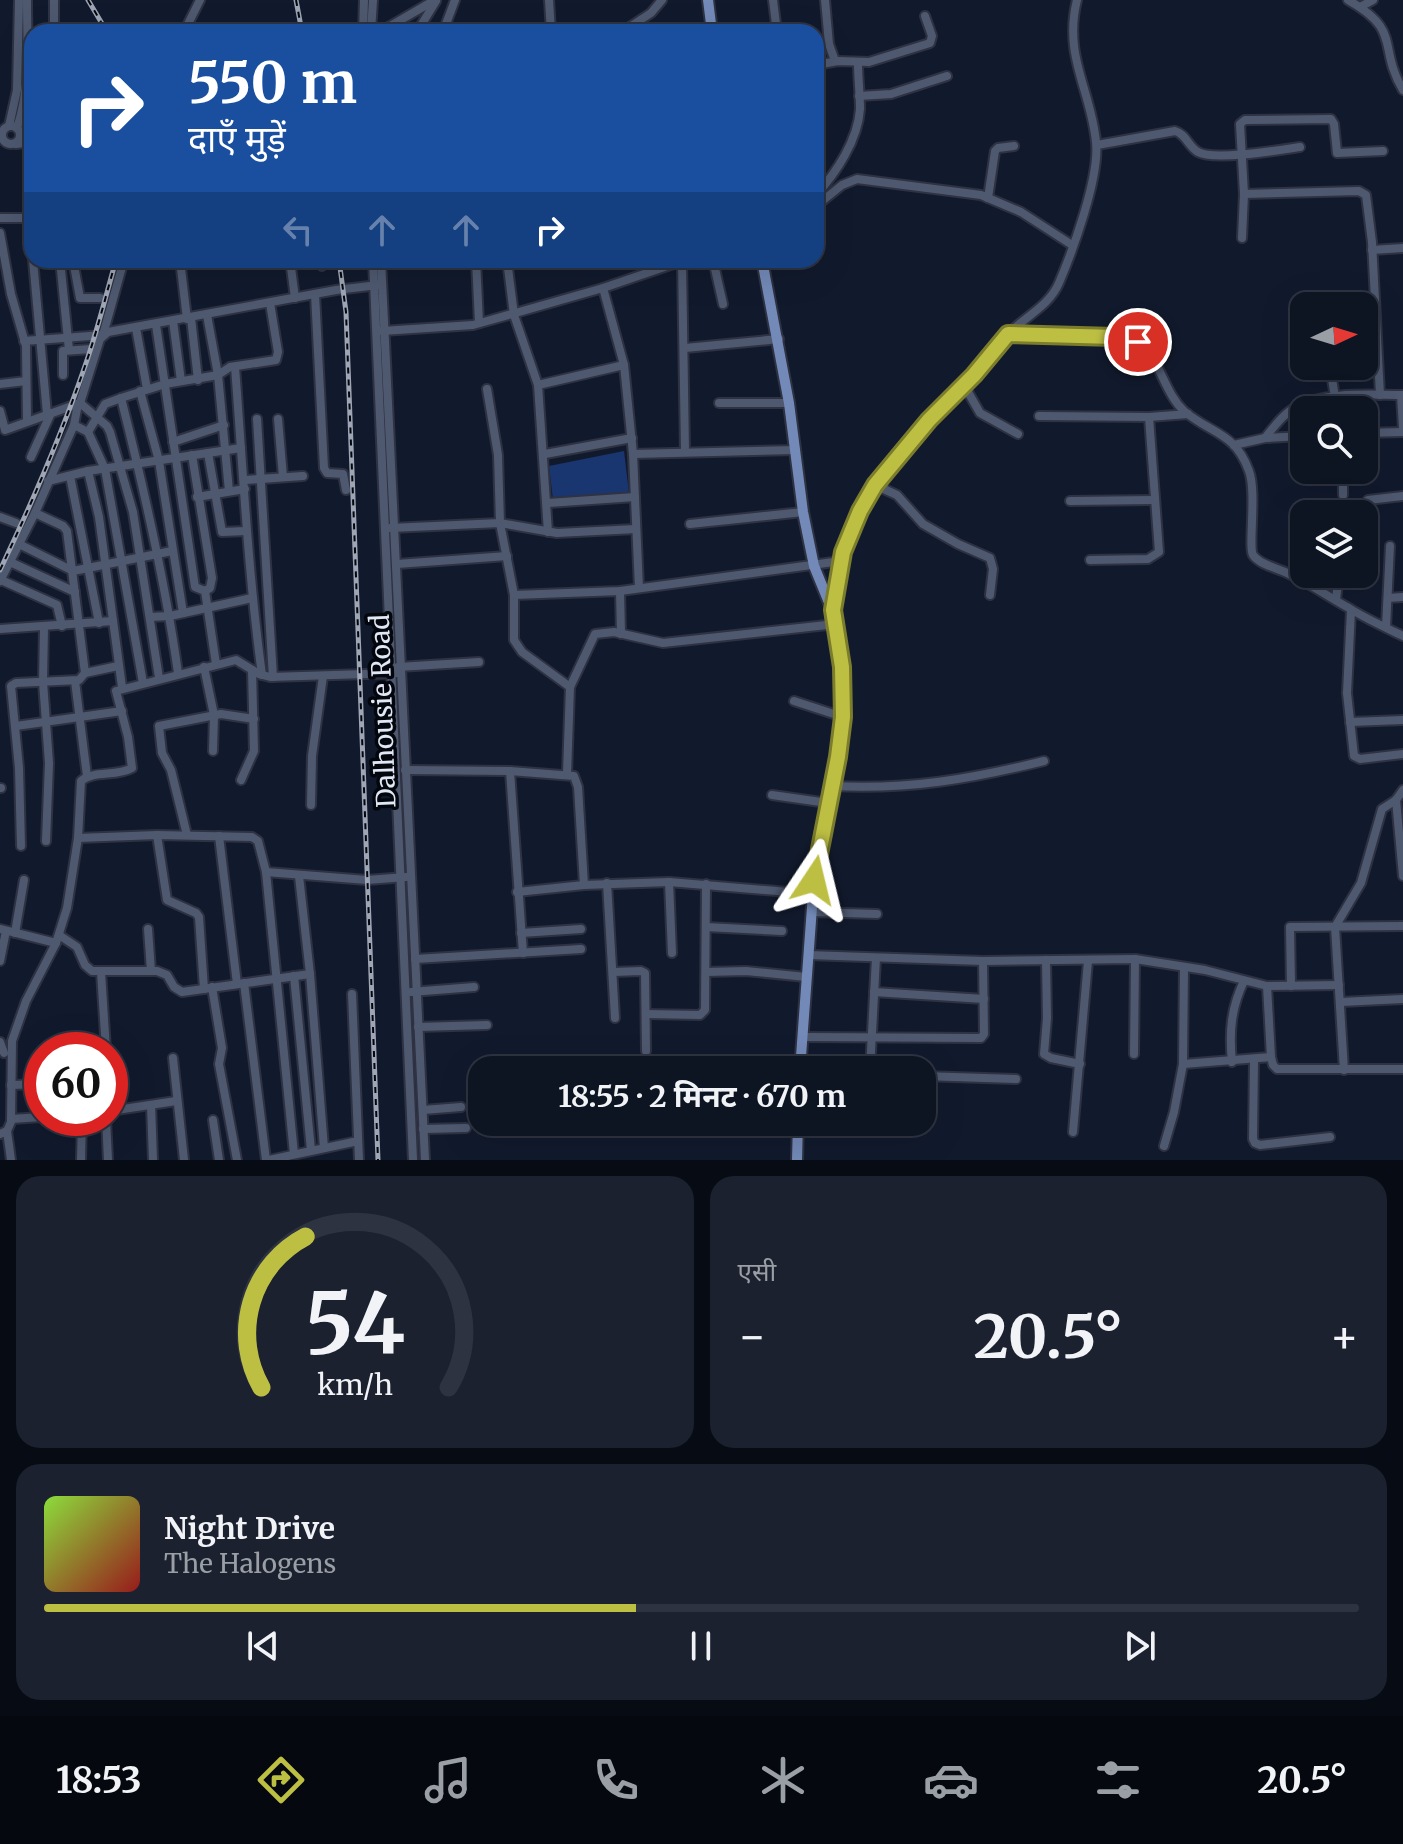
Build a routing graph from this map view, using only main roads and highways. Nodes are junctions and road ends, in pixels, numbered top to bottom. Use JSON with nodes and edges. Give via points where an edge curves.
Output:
{"nodes":[{"id":1,"x":708,"y":0,"type":"edge"},
{"id":2,"x":711,"y":24,"type":"edge"},
{"id":3,"x":764,"y":268,"type":"edge"},
{"id":4,"x":801,"y":1056,"type":"edge"},
{"id":5,"x":798,"y":1136,"type":"edge"},
{"id":6,"x":797,"y":1160,"type":"edge"}],
"edges":[{"from":1,"to":2,"type":"main road"},
{"from":3,"to":4,"type":"main road","via":[[803,512],[814,566],[833,610],[843,686],[843,717],[812,894]]},
{"from":5,"to":6,"type":"main road"}]}
